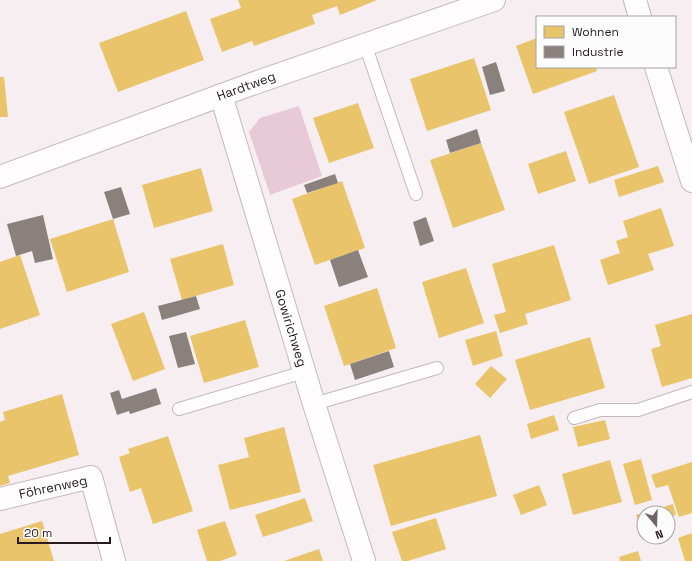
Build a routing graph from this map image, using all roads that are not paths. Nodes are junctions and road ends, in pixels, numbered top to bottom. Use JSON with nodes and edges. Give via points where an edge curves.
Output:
{"nodes":[{"id":1,"x":494,"y":0,"type":"edge"},
{"id":2,"x":635,"y":0,"type":"edge"},
{"id":3,"x":640,"y":16,"type":"edge"},
{"id":4,"x":365,"y":44,"type":"junction"},
{"id":5,"x":656,"y":68,"type":"edge"},
{"id":6,"x":221,"y":95,"type":"junction"},
{"id":7,"x":0,"y":177,"type":"edge"},
{"id":8,"x":692,"y":180,"type":"edge"},
{"id":9,"x":416,"y":194,"type":"dead end"},
{"id":10,"x":437,"y":368,"type":"dead end"},
{"id":11,"x":304,"y":372,"type":"junction"},
{"id":12,"x":692,"y":392,"type":"edge"},
{"id":13,"x":314,"y":404,"type":"junction"},
{"id":14,"x":179,"y":409,"type":"dead end"},
{"id":15,"x":574,"y":418,"type":"dead end"},
{"id":16,"x":0,"y":499,"type":"edge"},
{"id":17,"x":114,"y":561,"type":"edge"},
{"id":18,"x":364,"y":561,"type":"edge"}],
"edges":[{"from":1,"to":4,"type":"street","name":"Hardtweg"},
{"from":2,"to":3,"type":"street"},
{"from":4,"to":6,"type":"street","name":"Hardtweg"},
{"from":4,"to":9,"type":"lane"},
{"from":5,"to":8,"type":"street"},
{"from":6,"to":7,"type":"street","name":"Hardtweg"},
{"from":6,"to":11,"type":"street","name":"Gowirichweg"},
{"from":10,"to":13,"type":"lane"},
{"from":11,"to":13,"type":"street","name":"Gowirichweg"},
{"from":11,"to":14,"type":"lane"},
{"from":12,"to":15,"type":"lane","via":[[638,410],[600,410]]},
{"from":13,"to":18,"type":"street","name":"Gowirichweg"},
{"from":16,"to":17,"type":"street","name":"Föhrenweg","via":[[91,477]]}]}
